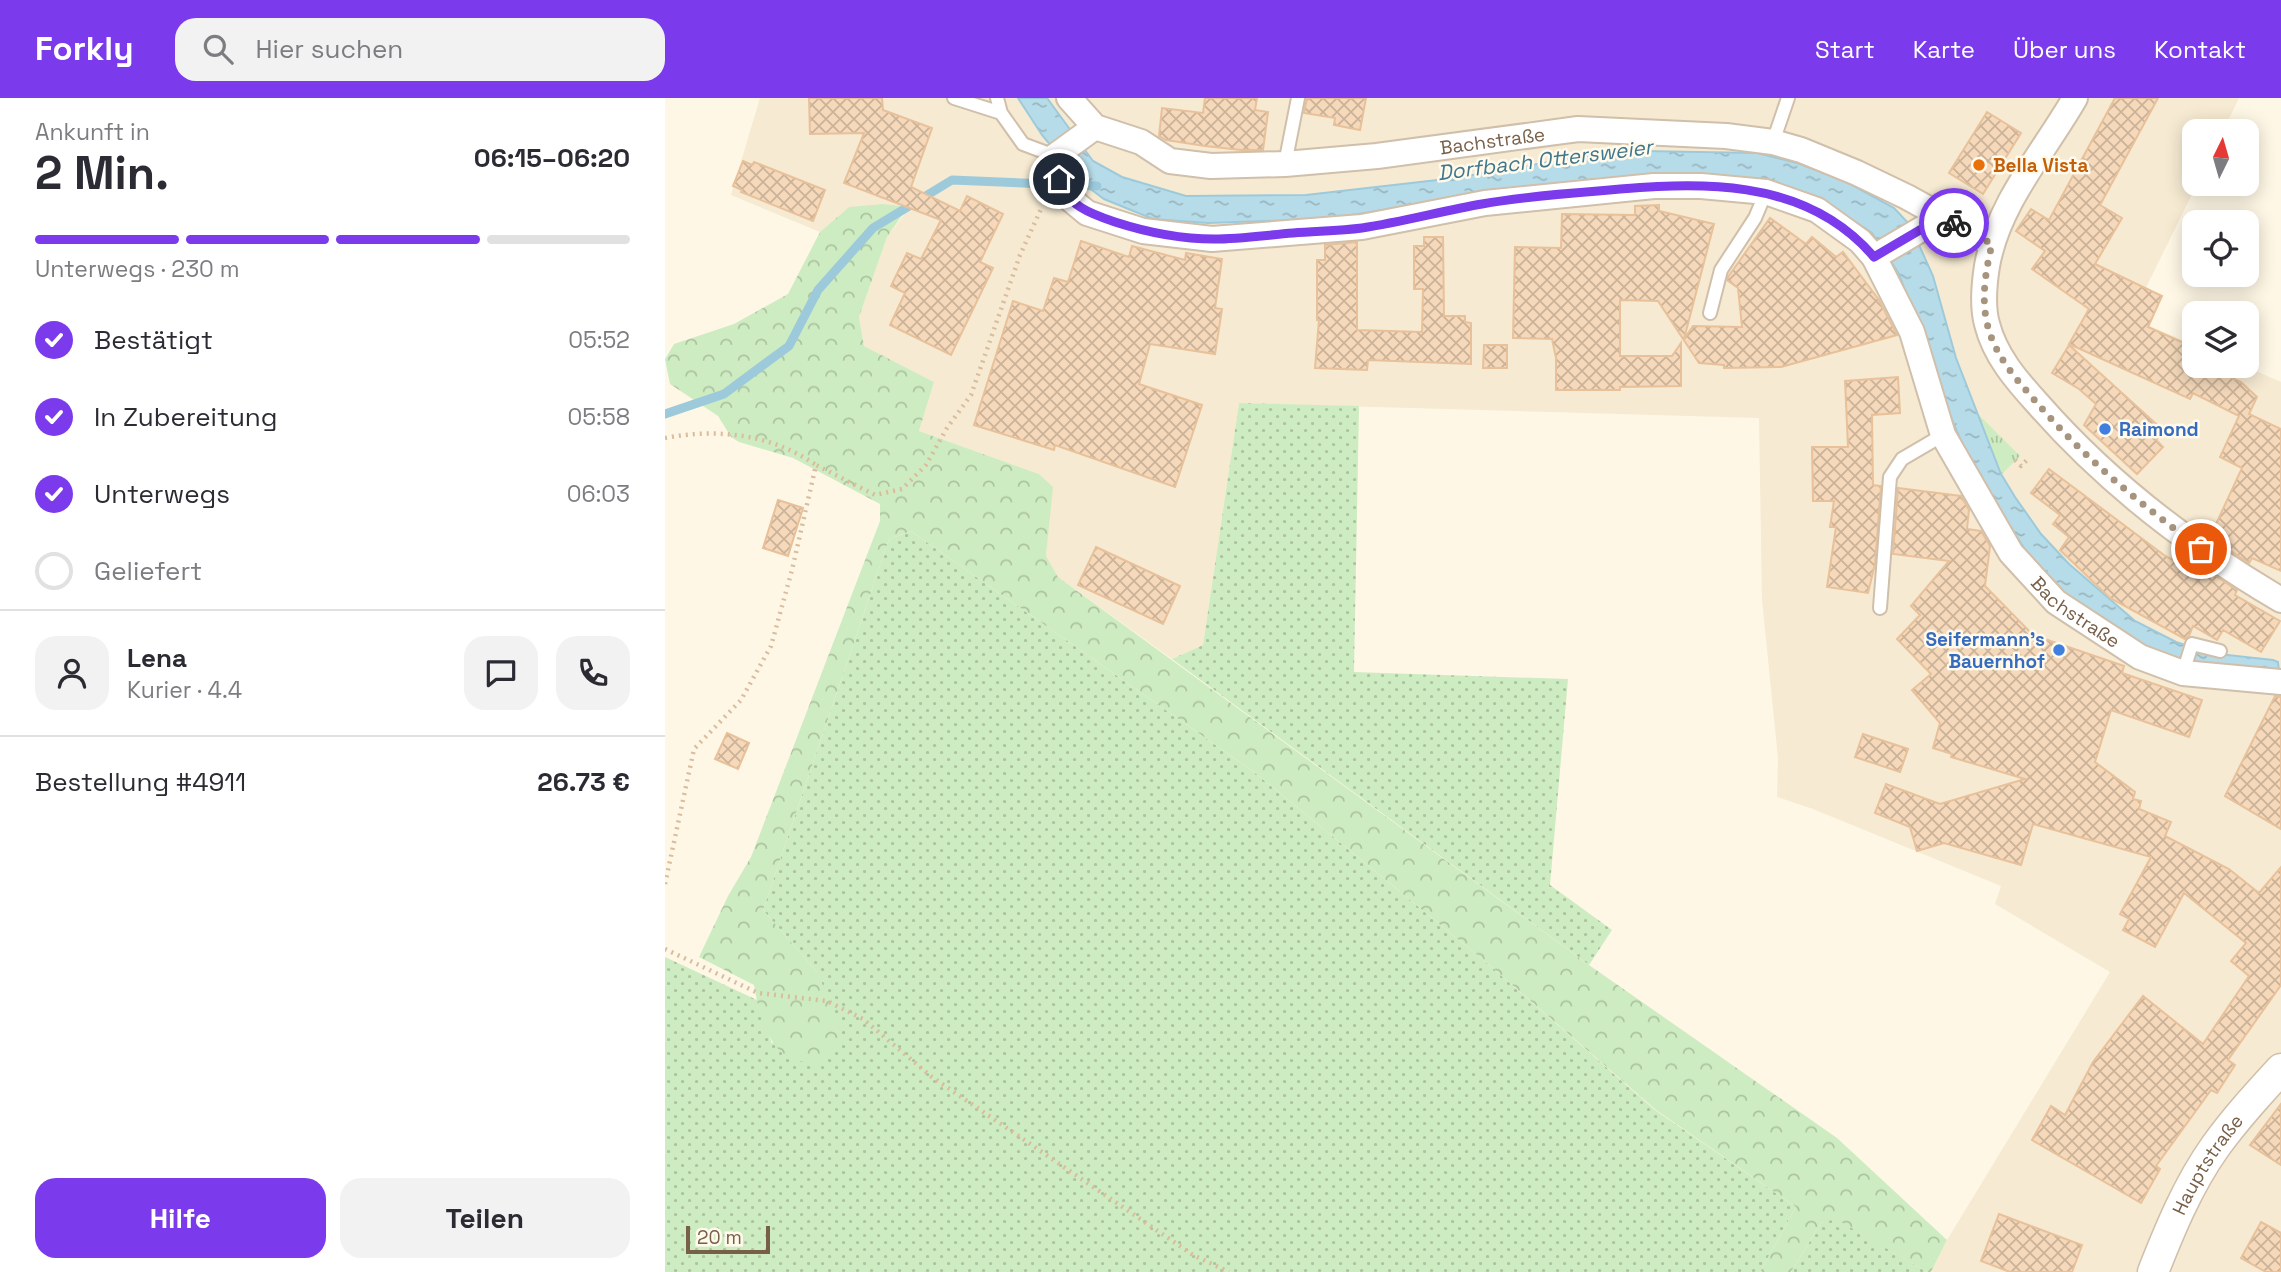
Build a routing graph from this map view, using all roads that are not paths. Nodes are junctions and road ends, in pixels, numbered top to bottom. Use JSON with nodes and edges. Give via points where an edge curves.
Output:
{"nodes":[{"id":1,"x":954,"y":98,"type":"edge"},
{"id":2,"x":997,"y":98,"type":"edge"},
{"id":3,"x":1069,"y":98,"type":"edge"},
{"id":4,"x":1298,"y":98,"type":"edge"},
{"id":5,"x":1788,"y":98,"type":"edge"},
{"id":6,"x":2075,"y":98,"type":"edge"},
{"id":7,"x":1001,"y":113,"type":"junction"},
{"id":8,"x":1089,"y":131,"type":"junction"},
{"id":9,"x":1773,"y":142,"type":"junction"},
{"id":10,"x":1055,"y":156,"type":"junction"},
{"id":11,"x":1285,"y":164,"type":"junction"},
{"id":12,"x":1766,"y":192,"type":"junction"},
{"id":13,"x":1938,"y":219,"type":"junction"},
{"id":14,"x":1992,"y":244,"type":"junction"},
{"id":15,"x":1877,"y":255,"type":"junction"},
{"id":16,"x":1710,"y":313,"type":"dead end"},
{"id":17,"x":1943,"y":435,"type":"junction"},
{"id":18,"x":2281,"y":600,"type":"edge"},
{"id":19,"x":1880,"y":608,"type":"dead end"},
{"id":20,"x":2220,"y":651,"type":"dead end"},
{"id":21,"x":2183,"y":670,"type":"junction"},
{"id":22,"x":2281,"y":682,"type":"edge"},
{"id":23,"x":2281,"y":1069,"type":"edge"},
{"id":24,"x":2153,"y":1272,"type":"edge"}],
"edges":[{"from":1,"to":7,"type":"lane"},
{"from":2,"to":7,"type":"lane"},
{"from":3,"to":8,"type":"street"},
{"from":4,"to":11,"type":"lane"},
{"from":5,"to":9,"type":"lane"},
{"from":6,"to":14,"type":"street","via":[[2009,205]]},
{"from":7,"to":10,"type":"lane","via":[[1023,144]]},
{"from":8,"to":10,"type":"street"},
{"from":8,"to":11,"type":"street","name":"Bachstraße","via":[[1141,142],[1170,161],[1211,166]]},
{"from":9,"to":11,"type":"street","name":"Bachstraße","via":[[1578,129]]},
{"from":9,"to":13,"type":"street","name":"Bachstraße","via":[[1857,173]]},
{"from":10,"to":12,"type":"street","name":"Bachstraße","via":[[1063,193],[1087,213],[1143,231],[1212,239],[1363,228],[1485,203],[1654,186]]},
{"from":12,"to":15,"type":"street","name":"Bachstraße","via":[[1817,210]]},
{"from":12,"to":16,"type":"lane","via":[[1721,270]]},
{"from":13,"to":14,"type":"street","name":"Bachstraße"},
{"from":13,"to":15,"type":"street"},
{"from":14,"to":18,"type":"street","via":[[1985,289],[1987,326],[2019,383],[2060,430],[2139,503],[2220,564]]},
{"from":15,"to":17,"type":"street","name":"Bachstraße","via":[[1912,332]]},
{"from":17,"to":19,"type":"lane","via":[[1902,459],[1890,477]]},
{"from":17,"to":21,"type":"street","name":"Bachstraße","via":[[2011,553],[2056,603],[2140,657]]},
{"from":20,"to":21,"type":"lane","via":[[2192,644]]},
{"from":21,"to":22,"type":"street","name":"Bachstraße"},
{"from":23,"to":24,"type":"street","name":"Hauptstraße","via":[[2214,1149],[2178,1213]]}]}
